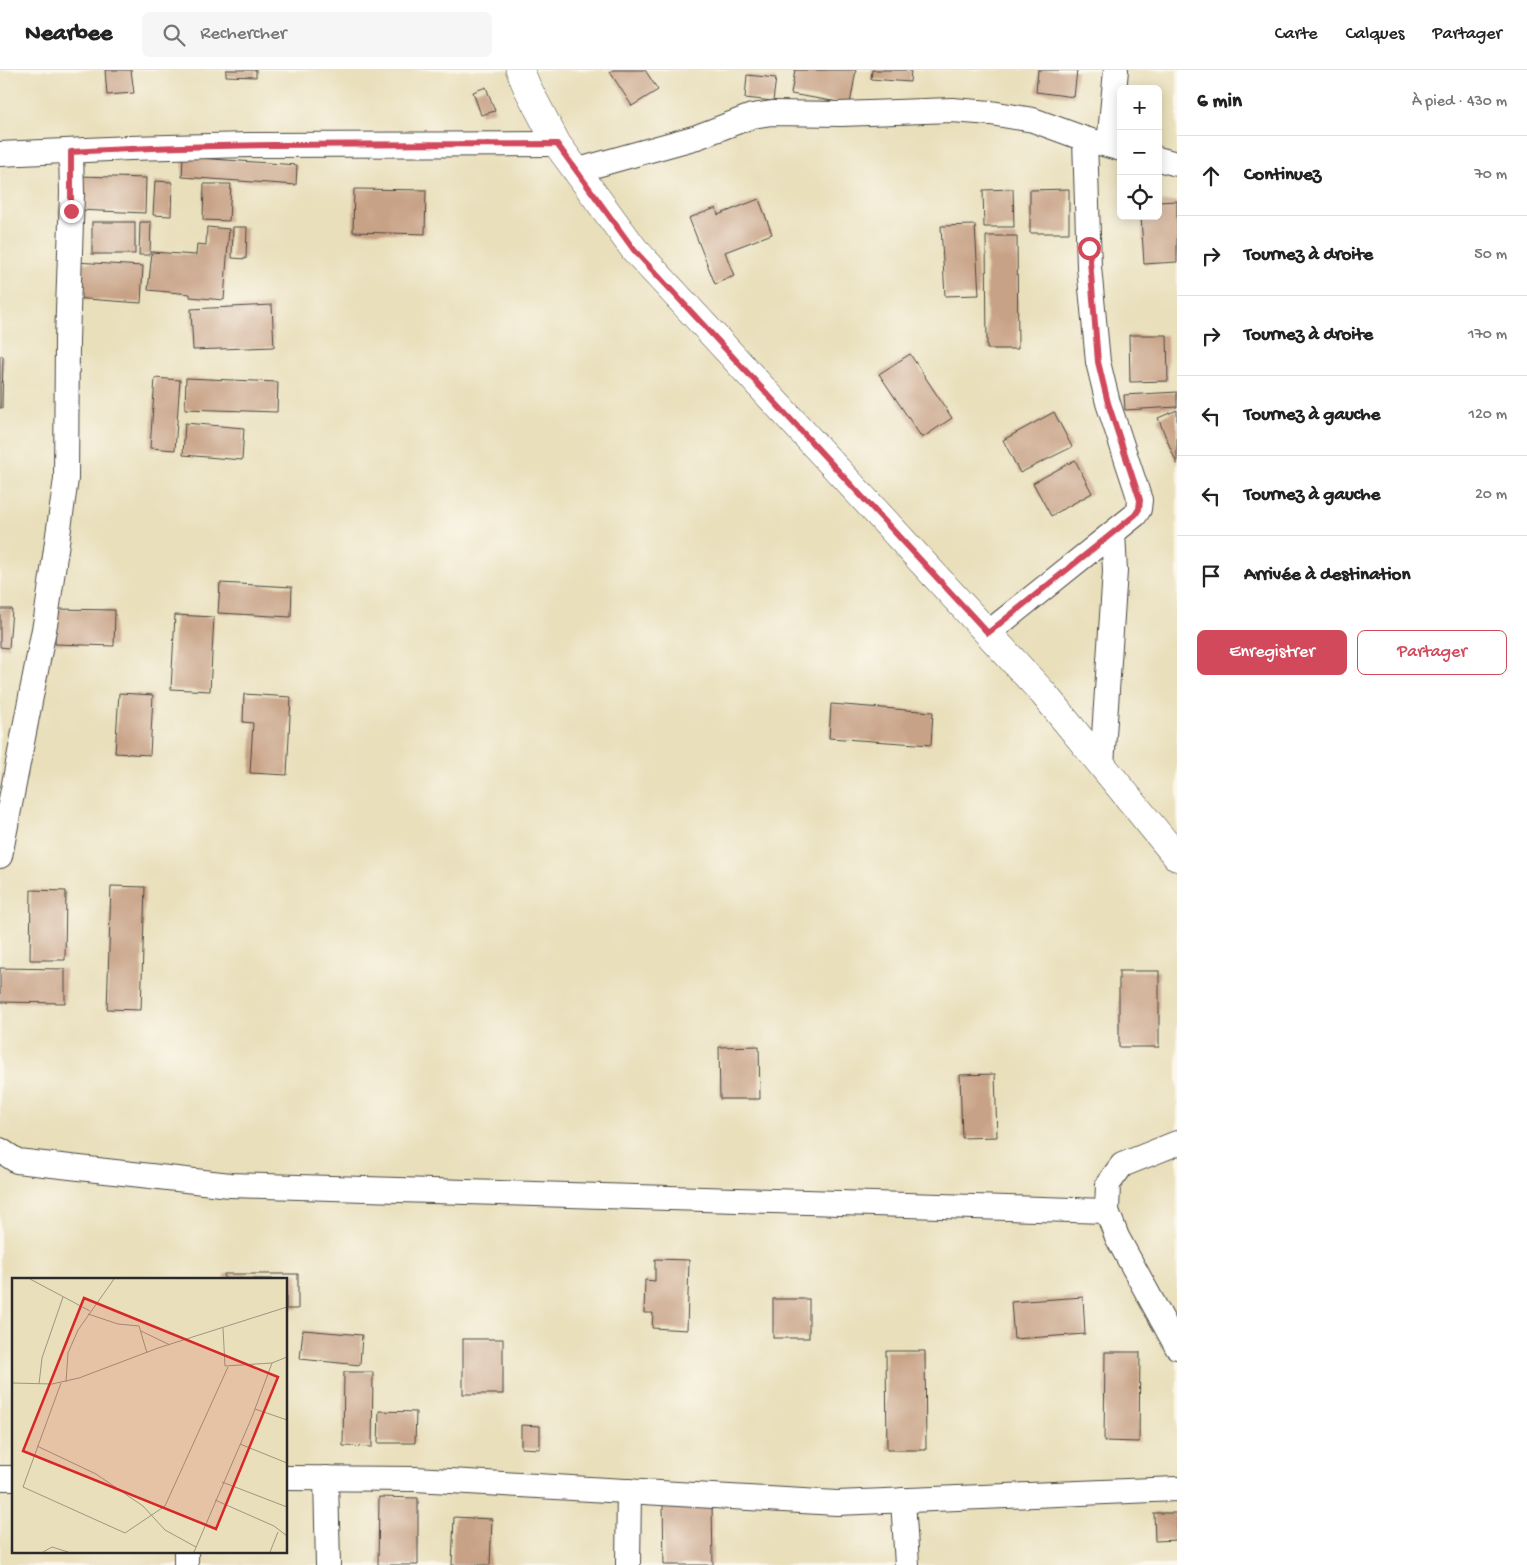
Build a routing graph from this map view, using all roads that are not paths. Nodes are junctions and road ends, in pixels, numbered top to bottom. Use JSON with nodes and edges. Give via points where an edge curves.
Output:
{"nodes":[{"id":1,"x":520,"y":70,"type":"edge"},
{"id":2,"x":1116,"y":70,"type":"edge"},
{"id":3,"x":1085,"y":139,"type":"junction"},
{"id":4,"x":557,"y":144,"type":"junction"},
{"id":5,"x":1115,"y":147,"type":"edge"},
{"id":6,"x":71,"y":152,"type":"junction"},
{"id":7,"x":0,"y":154,"type":"edge"},
{"id":8,"x":1162,"y":160,"type":"edge"},
{"id":9,"x":1177,"y":164,"type":"edge"},
{"id":10,"x":575,"y":171,"type":"junction"},
{"id":11,"x":1113,"y":533,"type":"junction"},
{"id":12,"x":988,"y":633,"type":"junction"},
{"id":13,"x":1102,"y":765,"type":"junction"},
{"id":14,"x":0,"y":856,"type":"edge"},
{"id":15,"x":1177,"y":856,"type":"edge"},
{"id":16,"x":1177,"y":1143,"type":"edge"},
{"id":17,"x":0,"y":1150,"type":"edge"},
{"id":18,"x":1107,"y":1211,"type":"junction"},
{"id":19,"x":1177,"y":1347,"type":"edge"},
{"id":20,"x":288,"y":1478,"type":"edge"},
{"id":21,"x":326,"y":1478,"type":"junction"},
{"id":22,"x":1177,"y":1489,"type":"edge"},
{"id":23,"x":629,"y":1491,"type":"junction"},
{"id":24,"x":903,"y":1500,"type":"junction"},
{"id":25,"x":186,"y":1552,"type":"edge"},
{"id":26,"x":186,"y":1565,"type":"edge"},
{"id":27,"x":328,"y":1565,"type":"edge"},
{"id":28,"x":628,"y":1565,"type":"edge"},
{"id":29,"x":907,"y":1565,"type":"edge"}],
"edges":[{"from":1,"to":4,"type":"main road"},
{"from":2,"to":5,"type":"street"},
{"from":3,"to":5,"type":"street"},
{"from":3,"to":10,"type":"street","via":[[1033,120],[991,113],[952,110],[841,114],[772,112],[752,116],[698,137]]},
{"from":3,"to":11,"type":"street","via":[[1089,266],[1098,362],[1140,500],[1135,515]]},
{"from":4,"to":6,"type":"street","via":[[249,146]]},
{"from":4,"to":10,"type":"main road"},
{"from":6,"to":7,"type":"street"},
{"from":6,"to":14,"type":"street","via":[[66,479],[46,619]]},
{"from":8,"to":9,"type":"street"},
{"from":10,"to":12,"type":"main road","via":[[634,250]]},
{"from":11,"to":12,"type":"street"},
{"from":11,"to":13,"type":"street","via":[[1116,571]]},
{"from":12,"to":13,"type":"main road"},
{"from":13,"to":15,"type":"main road"},
{"from":16,"to":18,"type":"street","via":[[1122,1165],[1108,1184]]},
{"from":17,"to":18,"type":"street","via":[[17,1161],[230,1185]]},
{"from":18,"to":19,"type":"street","via":[[1117,1237]]},
{"from":20,"to":21,"type":"street"},
{"from":21,"to":23,"type":"street","via":[[415,1479]]},
{"from":21,"to":27,"type":"street"},
{"from":22,"to":24,"type":"street"},
{"from":23,"to":24,"type":"street","via":[[837,1503]]},
{"from":23,"to":28,"type":"street"},
{"from":24,"to":29,"type":"street"},
{"from":25,"to":26,"type":"street"}]}
